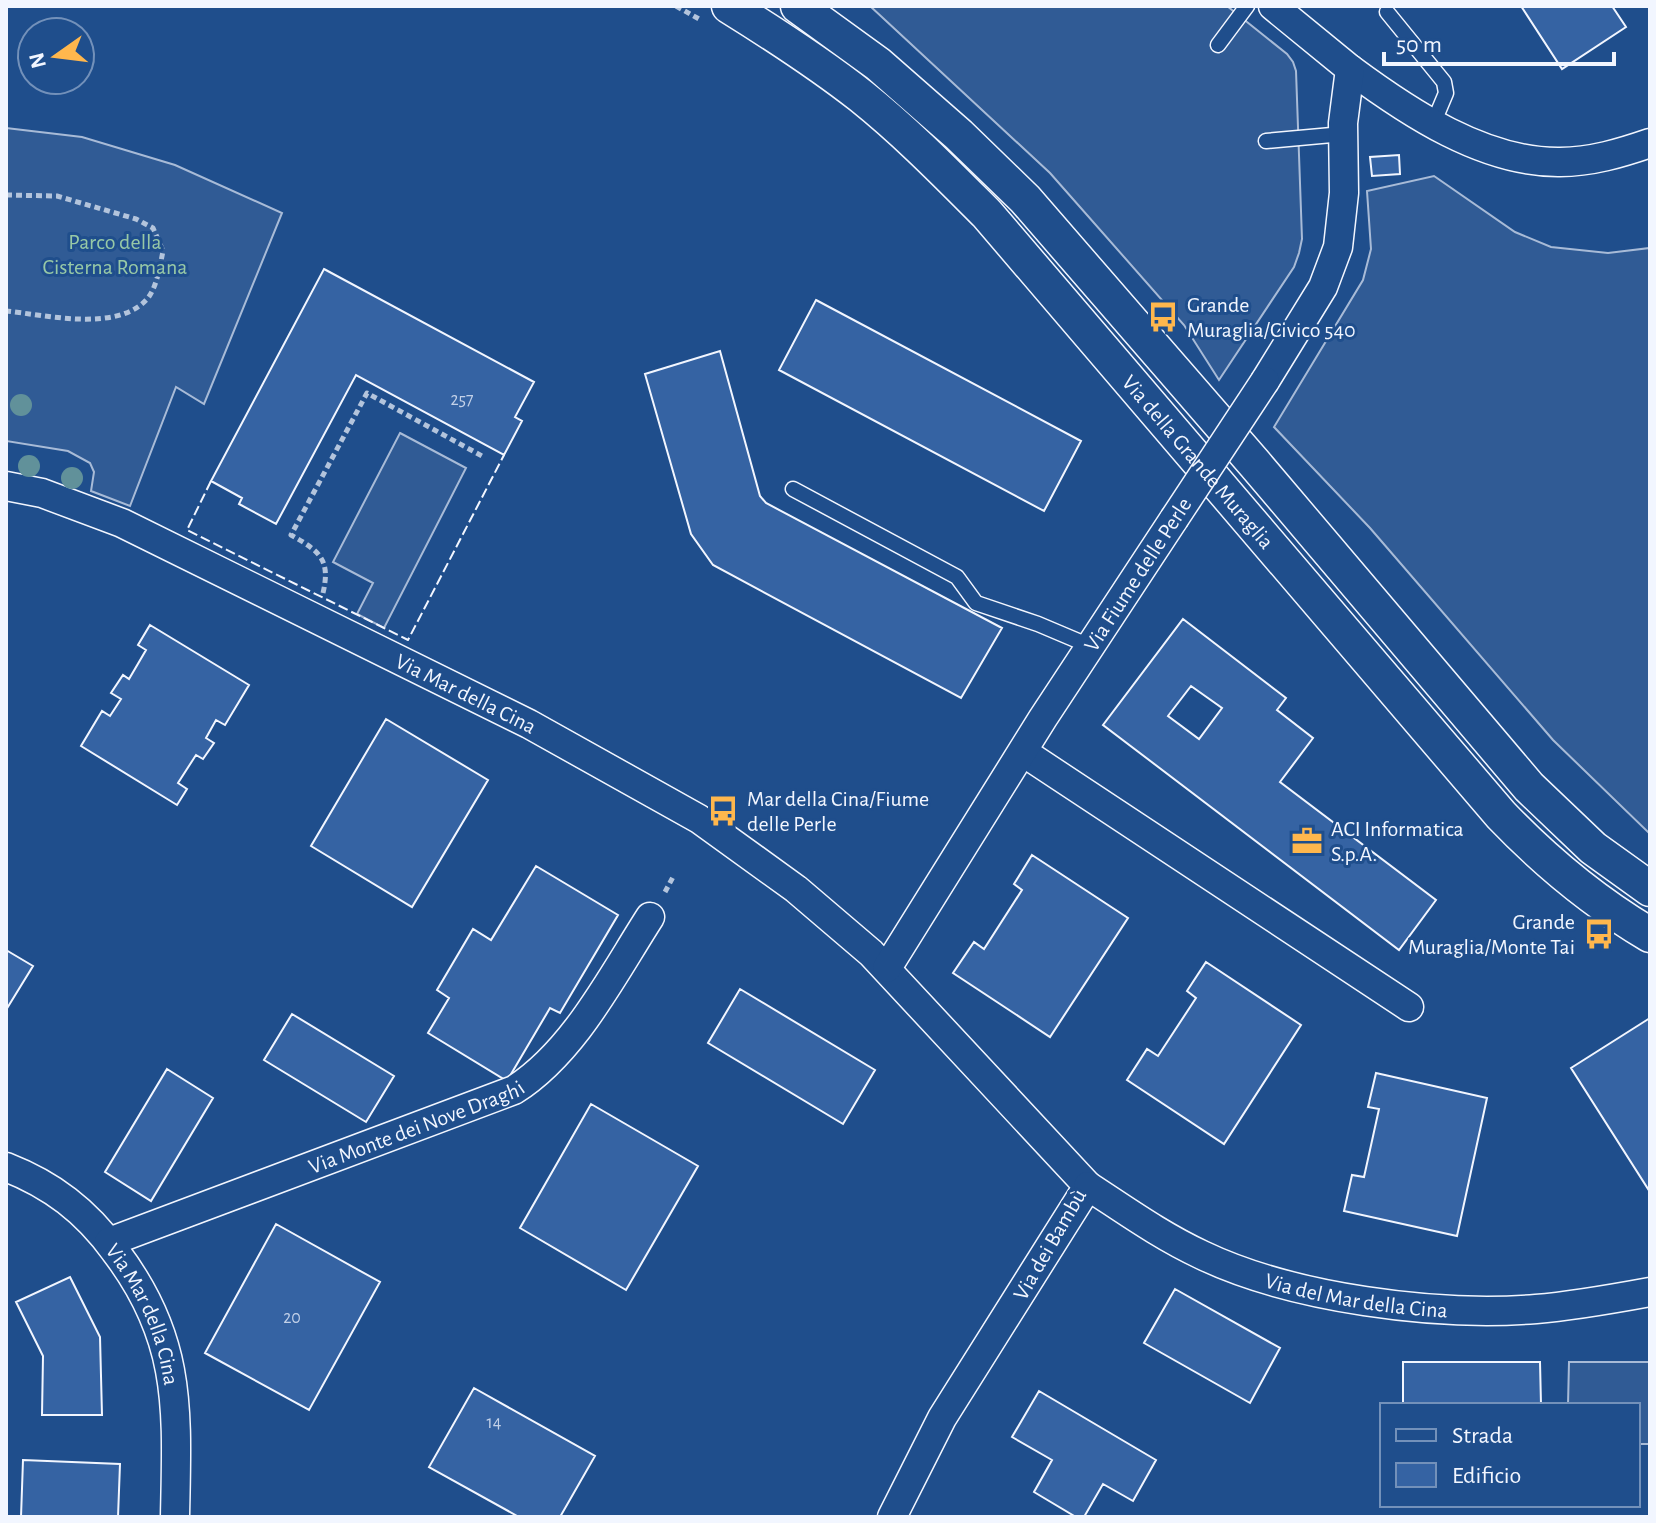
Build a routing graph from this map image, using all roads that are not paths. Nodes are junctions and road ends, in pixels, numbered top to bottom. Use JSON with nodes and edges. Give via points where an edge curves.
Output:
{"nodes":[{"id":1,"x":729,"y":6,"type":"edge"},
{"id":2,"x":798,"y":6,"type":"edge"},
{"id":3,"x":1247,"y":6,"type":"edge"},
{"id":4,"x":1273,"y":6,"type":"edge"},
{"id":5,"x":1387,"y":12,"type":"dead end"},
{"id":6,"x":1218,"y":45,"type":"dead end"},
{"id":7,"x":1350,"y":69,"type":"junction"},
{"id":8,"x":1433,"y":124,"type":"junction"},
{"id":9,"x":1343,"y":134,"type":"junction"},
{"id":10,"x":1266,"y":141,"type":"dead end"},
{"id":11,"x":1650,"y":143,"type":"edge"},
{"id":12,"x":6,"y":486,"type":"edge"},
{"id":13,"x":793,"y":489,"type":"dead end"},
{"id":14,"x":1090,"y":646,"type":"junction"},
{"id":15,"x":1023,"y":752,"type":"junction"},
{"id":16,"x":1650,"y":889,"type":"edge"},
{"id":17,"x":650,"y":917,"type":"dead end"},
{"id":18,"x":1650,"y":935,"type":"edge"},
{"id":19,"x":887,"y":968,"type":"junction"},
{"id":20,"x":1409,"y":1007,"type":"dead end"},
{"id":21,"x":6,"y":1167,"type":"edge"},
{"id":22,"x":1088,"y":1186,"type":"junction"},
{"id":23,"x":109,"y":1242,"type":"junction"},
{"id":24,"x":1650,"y":1292,"type":"edge"},
{"id":25,"x":175,"y":1517,"type":"edge"},
{"id":26,"x":892,"y":1517,"type":"edge"}],
"edges":[{"from":1,"to":18,"type":"street","name":"Via della Grande Muraglia","via":[[859,95],[987,214],[1501,815],[1565,874]]},
{"from":2,"to":16,"type":"street","name":"Via della Grande Muraglia","via":[[878,64],[1025,199],[1529,787],[1593,848]]},
{"from":3,"to":6,"type":"lane"},
{"from":4,"to":7,"type":"street"},
{"from":5,"to":8,"type":"lane","via":[[1444,82],[1446,93]]},
{"from":7,"to":8,"type":"street"},
{"from":7,"to":9,"type":"street","name":"Via Fiume delle Perle"},
{"from":8,"to":11,"type":"street","via":[[1481,145],[1548,162],[1603,157]]},
{"from":9,"to":10,"type":"lane"},
{"from":9,"to":14,"type":"street","name":"Via Fiume delle Perle","bridge":true,"via":[[1340,238],[1323,287]]},
{"from":12,"to":19,"type":"street","name":"Via Mar della Cina","via":[[122,523],[539,729],[699,819],[796,889]]},
{"from":13,"to":14,"type":"lane","via":[[957,577],[976,603]]},
{"from":14,"to":15,"type":"street","name":"Via Fiume delle Perle"},
{"from":15,"to":19,"type":"street","name":"Via Fiume delle Perle"},
{"from":15,"to":20,"type":"street"},
{"from":17,"to":23,"type":"street","name":"Via Monte dei Nove Draghi","via":[[569,1039],[540,1072],[514,1090]]},
{"from":19,"to":22,"type":"street","name":"Via dei Bambù"},
{"from":21,"to":23,"type":"street","name":"Via Mar della Cina","via":[[63,1196]]},
{"from":22,"to":24,"type":"street","name":"Via del Mar della Cina","via":[[1204,1256],[1332,1296],[1505,1311]]},
{"from":22,"to":26,"type":"street","name":"Via dei Bambù","via":[[942,1418]]},
{"from":23,"to":25,"type":"street","name":"Via Mar della Cina","via":[[153,1310],[166,1347],[176,1414]]}]}
